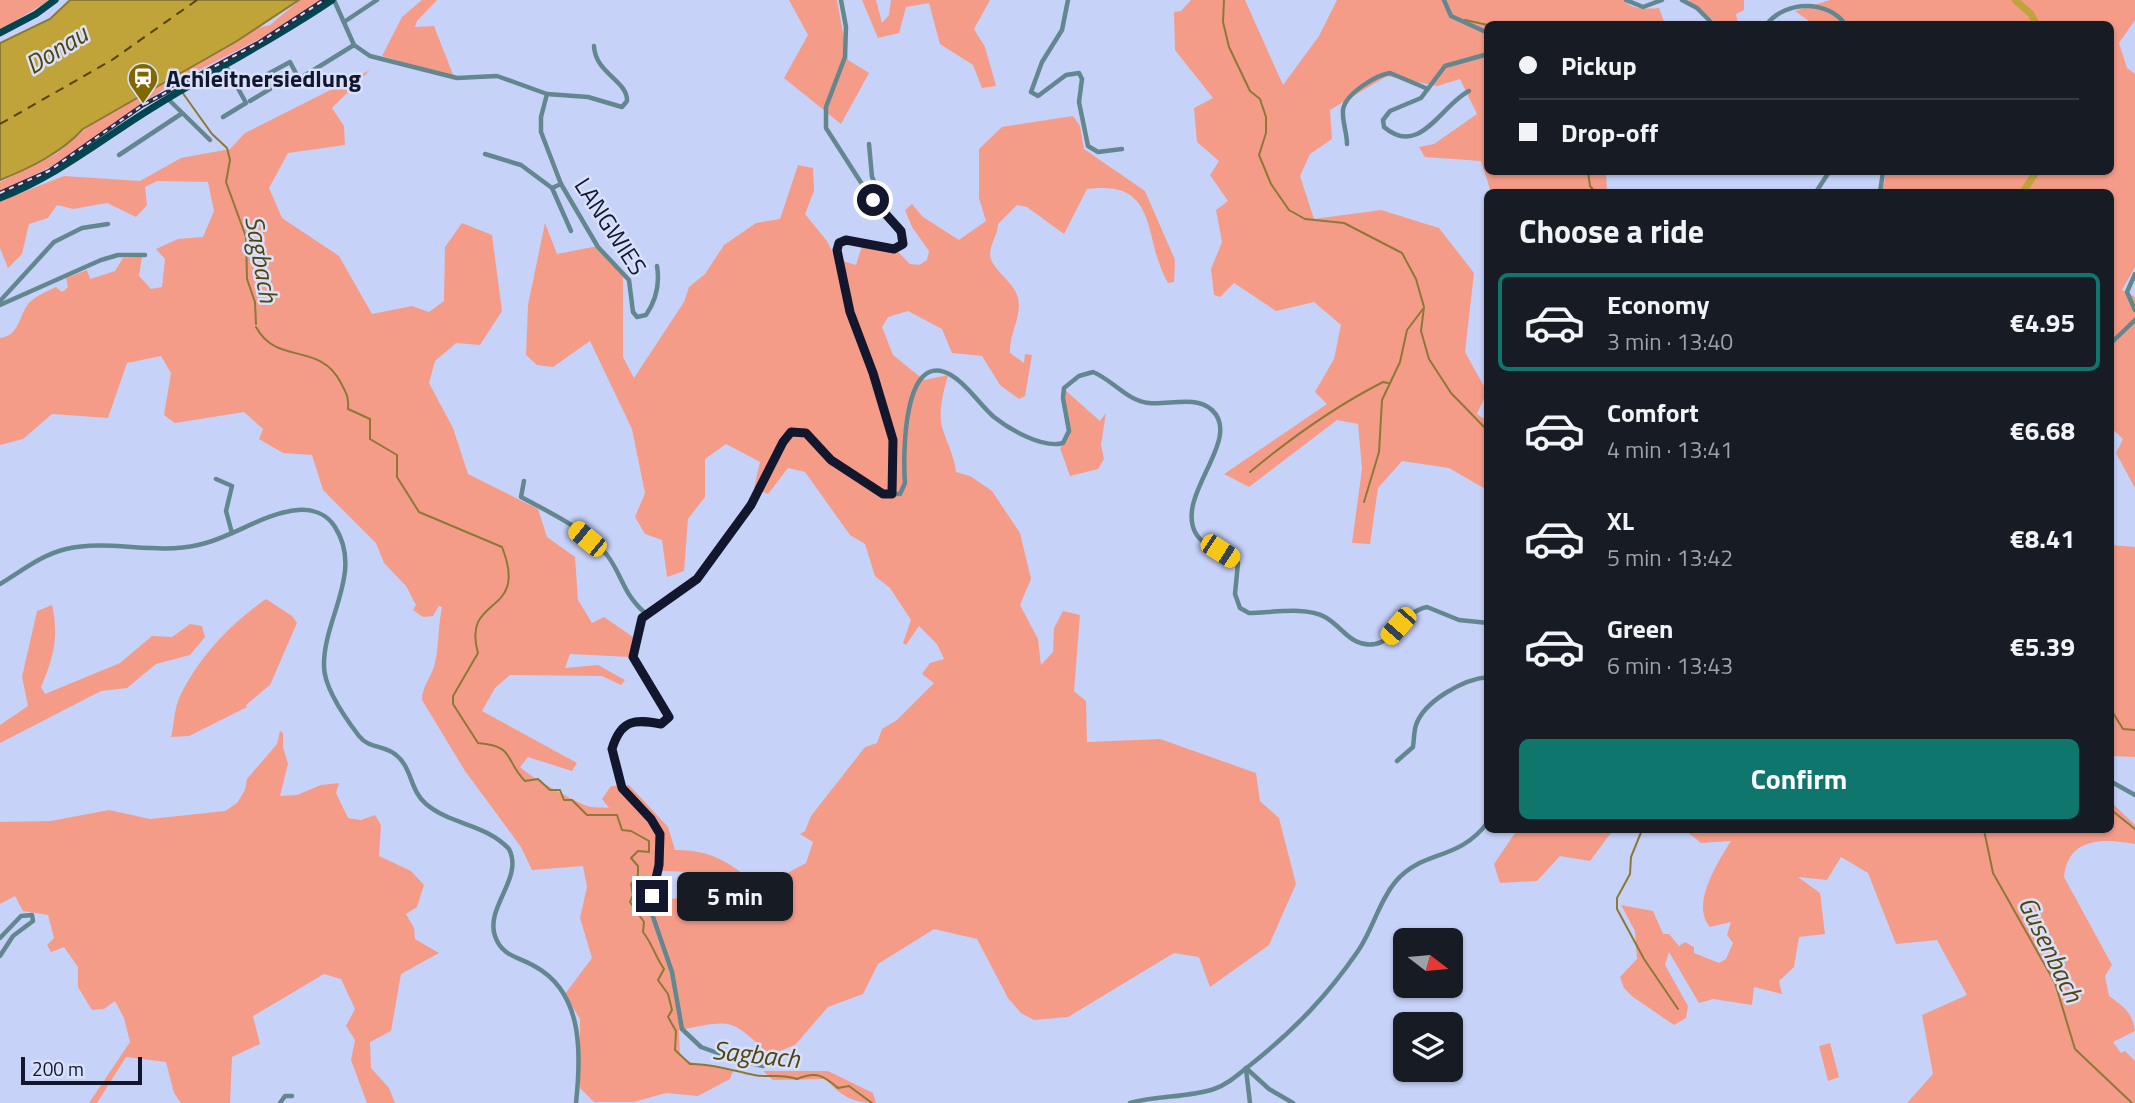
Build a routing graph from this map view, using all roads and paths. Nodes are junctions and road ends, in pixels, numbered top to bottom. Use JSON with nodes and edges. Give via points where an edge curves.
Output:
{"nodes":[{"id":1,"x":55,"y":0,"type":"edge"},
{"id":2,"x":333,"y":0,"type":"edge"},
{"id":3,"x":377,"y":0,"type":"edge"},
{"id":4,"x":841,"y":0,"type":"edge"},
{"id":5,"x":1068,"y":0,"type":"edge"},
{"id":6,"x":1444,"y":0,"type":"edge"},
{"id":7,"x":1626,"y":0,"type":"edge"},
{"id":8,"x":1662,"y":0,"type":"edge"},
{"id":9,"x":1682,"y":0,"type":"edge"},
{"id":10,"x":1710,"y":21,"type":"edge"},
{"id":11,"x":1771,"y":21,"type":"edge"},
{"id":12,"x":1842,"y":21,"type":"edge"},
{"id":13,"x":344,"y":22,"type":"junction"},
{"id":14,"x":1484,"y":31,"type":"edge"},
{"id":15,"x":0,"y":33,"type":"edge"},
{"id":16,"x":354,"y":45,"type":"junction"},
{"id":17,"x":594,"y":46,"type":"dead end"},
{"id":18,"x":1484,"y":55,"type":"edge"},
{"id":19,"x":226,"y":66,"type":"junction"},
{"id":20,"x":1428,"y":89,"type":"junction"},
{"id":21,"x":1469,"y":92,"type":"dead end"},
{"id":22,"x":547,"y":94,"type":"junction"},
{"id":23,"x":167,"y":98,"type":"junction"},
{"id":24,"x":250,"y":101,"type":"dead end"},
{"id":25,"x":181,"y":114,"type":"junction"},
{"id":26,"x":223,"y":117,"type":"dead end"},
{"id":27,"x":211,"y":139,"type":"dead end"},
{"id":28,"x":869,"y":144,"type":"dead end"},
{"id":29,"x":1347,"y":144,"type":"dead end"},
{"id":30,"x":1122,"y":149,"type":"dead end"},
{"id":31,"x":485,"y":154,"type":"dead end"},
{"id":32,"x":118,"y":155,"type":"dead end"},
{"id":33,"x":561,"y":184,"type":"junction"},
{"id":34,"x":552,"y":188,"type":"junction"},
{"id":35,"x":0,"y":198,"type":"edge"},
{"id":36,"x":884,"y":213,"type":"junction"},
{"id":37,"x":108,"y":224,"type":"dead end"},
{"id":38,"x":571,"y":231,"type":"dead end"},
{"id":39,"x":145,"y":256,"type":"dead end"},
{"id":40,"x":657,"y":266,"type":"dead end"},
{"id":41,"x":2135,"y":274,"type":"edge"},
{"id":42,"x":0,"y":303,"type":"edge"},
{"id":43,"x":2135,"y":310,"type":"edge"},
{"id":44,"x":2135,"y":320,"type":"edge"},
{"id":45,"x":2114,"y":340,"type":"edge"},
{"id":46,"x":216,"y":479,"type":"dead end"},
{"id":47,"x":524,"y":481,"type":"dead end"},
{"id":48,"x":892,"y":494,"type":"junction"},
{"id":49,"x":232,"y":533,"type":"junction"},
{"id":50,"x":0,"y":584,"type":"edge"},
{"id":51,"x":646,"y":614,"type":"junction"},
{"id":52,"x":1484,"y":623,"type":"edge"},
{"id":53,"x":1484,"y":678,"type":"edge"},
{"id":54,"x":1397,"y":761,"type":"dead end"},
{"id":55,"x":2114,"y":783,"type":"edge"},
{"id":56,"x":2135,"y":796,"type":"edge"},
{"id":57,"x":1484,"y":827,"type":"edge"},
{"id":58,"x":0,"y":938,"type":"edge"},
{"id":59,"x":0,"y":956,"type":"edge"},
{"id":60,"x":763,"y":1066,"type":"dead end"},
{"id":61,"x":1246,"y":1069,"type":"junction"},
{"id":62,"x":292,"y":1096,"type":"dead end"},
{"id":63,"x":280,"y":1103,"type":"edge"},
{"id":64,"x":576,"y":1103,"type":"edge"},
{"id":65,"x":1130,"y":1103,"type":"edge"},
{"id":66,"x":1250,"y":1103,"type":"edge"},
{"id":67,"x":1293,"y":1103,"type":"edge"}],
"edges":[{"from":1,"to":15,"type":"main road"},
{"from":2,"to":13,"type":"street"},
{"from":2,"to":19,"type":"main road"},
{"from":3,"to":13,"type":"street"},
{"from":4,"to":36,"type":"street","via":[[845,57],[824,122]]},
{"from":5,"to":30,"type":"street","via":[[1062,30],[1042,62],[1031,92],[1038,96],[1066,75],[1079,73],[1079,102],[1088,146],[1098,152]]},
{"from":6,"to":14,"type":"street","via":[[1451,16]]},
{"from":7,"to":8,"type":"street","via":[[1643,7]]},
{"from":9,"to":10,"type":"street"},
{"from":11,"to":12,"type":"street","via":[[1784,10],[1813,3],[1831,8]]},
{"from":13,"to":16,"type":"street"},
{"from":16,"to":22,"type":"street","via":[[364,53],[461,79],[496,76]]},
{"from":16,"to":24,"type":"street","via":[[299,79],[290,62],[266,75],[270,89]]},
{"from":17,"to":22,"type":"street","via":[[602,68],[627,93],[626,103],[618,107],[588,97]]},
{"from":18,"to":20,"type":"street","via":[[1448,63]]},
{"from":19,"to":23,"type":"main road"},
{"from":19,"to":26,"type":"street","via":[[246,103]]},
{"from":20,"to":21,"type":"street","via":[[1417,101],[1388,112],[1383,120],[1385,129],[1415,136]]},
{"from":20,"to":29,"type":"street","via":[[1390,73],[1366,85],[1344,105]]},
{"from":22,"to":33,"type":"street","name":"LANGWIES","via":[[541,132]]},
{"from":23,"to":25,"type":"street"},
{"from":23,"to":35,"type":"main road","via":[[56,172]]},
{"from":25,"to":27,"type":"street"},
{"from":25,"to":32,"type":"street"},
{"from":28,"to":36,"type":"street","via":[[871,171],[886,206]]},
{"from":31,"to":34,"type":"street","via":[[521,165]]},
{"from":33,"to":34,"type":"street"},
{"from":33,"to":40,"type":"street","name":"LANGWIES","via":[[598,247],[629,280],[637,317],[646,315],[654,300]]},
{"from":34,"to":38,"type":"street"},
{"from":36,"to":48,"type":"street","via":[[902,234],[902,246],[894,249],[846,240],[837,250],[850,312],[893,440]]},
{"from":37,"to":42,"type":"street","via":[[82,228],[49,246]]},
{"from":39,"to":42,"type":"street","via":[[101,260]]},
{"from":41,"to":43,"type":"street","via":[[2127,292]]},
{"from":44,"to":45,"type":"street"},
{"from":46,"to":49,"type":"street","via":[[232,486],[226,511]]},
{"from":47,"to":51,"type":"street","via":[[521,497],[558,516],[604,553],[625,591]]},
{"from":48,"to":51,"type":"street","via":[[883,494],[831,460],[806,433],[791,432],[751,505],[697,579]]},
{"from":48,"to":52,"type":"street","via":[[900,494],[904,487],[910,399],[924,376],[950,374],[998,419],[1034,439],[1056,444],[1068,435],[1064,388],[1093,372],[1141,401],[1200,403],[1219,419],[1220,439],[1198,486],[1194,530],[1238,563],[1240,608],[1249,613],[1314,612],[1361,644],[1387,638],[1408,615],[1427,607],[1459,620]]},
{"from":49,"to":50,"type":"street","via":[[188,547],[67,549],[40,559]]},
{"from":49,"to":64,"type":"street","via":[[300,510],[320,514],[335,527],[346,569],[324,658],[327,680],[359,736],[401,759],[421,800],[491,833],[509,849],[513,867],[495,935],[507,954],[545,974],[572,1009],[578,1036]]},
{"from":51,"to":60,"type":"street","via":[[633,657],[669,717],[661,724],[633,722],[620,732],[612,749],[622,788],[660,834],[652,916],[672,972],[680,1025],[707,1049]]},
{"from":53,"to":54,"type":"street","via":[[1467,682],[1423,712],[1413,747]]},
{"from":55,"to":56,"type":"street"},
{"from":57,"to":61,"type":"street","via":[[1474,840],[1422,861],[1400,877],[1340,978],[1306,1018]]},
{"from":58,"to":59,"type":"street","via":[[21,916],[32,915],[32,922],[13,936]]},
{"from":61,"to":65,"type":"street","via":[[1214,1089]]},
{"from":61,"to":66,"type":"street"},
{"from":61,"to":67,"type":"street"},
{"from":62,"to":63,"type":"street"}]}
